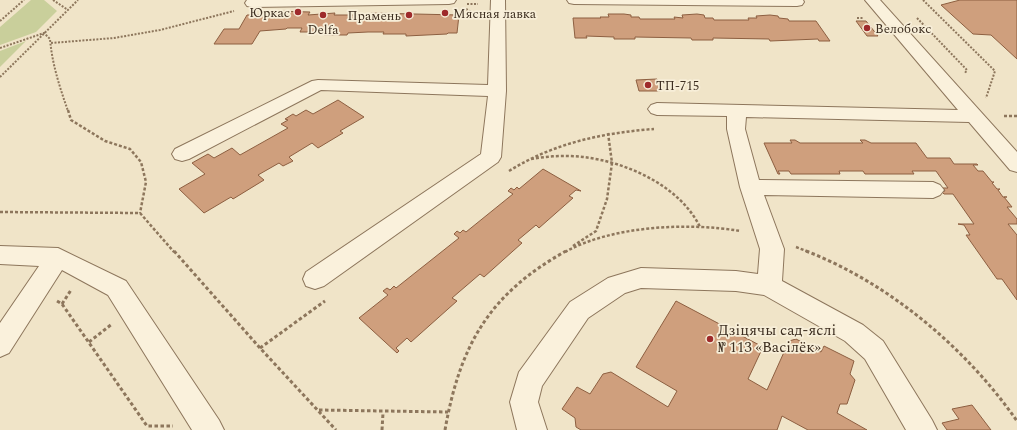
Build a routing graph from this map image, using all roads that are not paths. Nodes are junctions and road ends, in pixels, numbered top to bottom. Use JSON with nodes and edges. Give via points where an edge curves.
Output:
{"nodes":[{"id":1,"x":449,"y":0,"type":"edge"},
{"id":2,"x":574,"y":0,"type":"edge"},
{"id":3,"x":872,"y":0,"type":"edge"},
{"id":4,"x":490,"y":2,"type":"edge"},
{"id":5,"x":797,"y":2,"type":"dead end"},
{"id":6,"x":246,"y":6,"type":"road end"},
{"id":7,"x":497,"y":91,"type":"junction"},
{"id":8,"x":657,"y":109,"type":"dead end"},
{"id":9,"x":737,"y":110,"type":"junction"},
{"id":10,"x":979,"y":110,"type":"junction"},
{"id":11,"x":182,"y":154,"type":"dead end"},
{"id":12,"x":1017,"y":166,"type":"edge"},
{"id":13,"x":751,"y":187,"type":"junction"},
{"id":14,"x":933,"y":190,"type":"dead end"},
{"id":15,"x":0,"y":255,"type":"edge"},
{"id":16,"x":58,"y":257,"type":"junction"},
{"id":17,"x":316,"y":279,"type":"dead end"},
{"id":18,"x":769,"y":286,"type":"junction"},
{"id":19,"x":0,"y":345,"type":"edge"},
{"id":20,"x":209,"y":430,"type":"edge"},
{"id":21,"x":532,"y":430,"type":"edge"},
{"id":22,"x":922,"y":430,"type":"edge"}],
"edges":[{"from":1,"to":6,"type":"lane"},
{"from":2,"to":5,"type":"lane"},
{"from":3,"to":10,"type":"lane"},
{"from":4,"to":7,"type":"lane"},
{"from":7,"to":11,"type":"lane","via":[[318,85]]},
{"from":7,"to":17,"type":"lane","via":[[491,157]]},
{"from":8,"to":9,"type":"lane"},
{"from":9,"to":10,"type":"lane"},
{"from":9,"to":13,"type":"lane","via":[[736,129]]},
{"from":10,"to":12,"type":"lane"},
{"from":13,"to":14,"type":"lane"},
{"from":13,"to":18,"type":"lane","via":[[772,249]]},
{"from":15,"to":16,"type":"lane"},
{"from":16,"to":19,"type":"lane"},
{"from":16,"to":20,"type":"lane","via":[[117,288]]},
{"from":18,"to":21,"type":"lane","via":[[736,281],[641,278],[617,285],[579,310],[529,381],[524,402]]},
{"from":18,"to":22,"type":"lane","via":[[854,333],[874,350]]}]}
